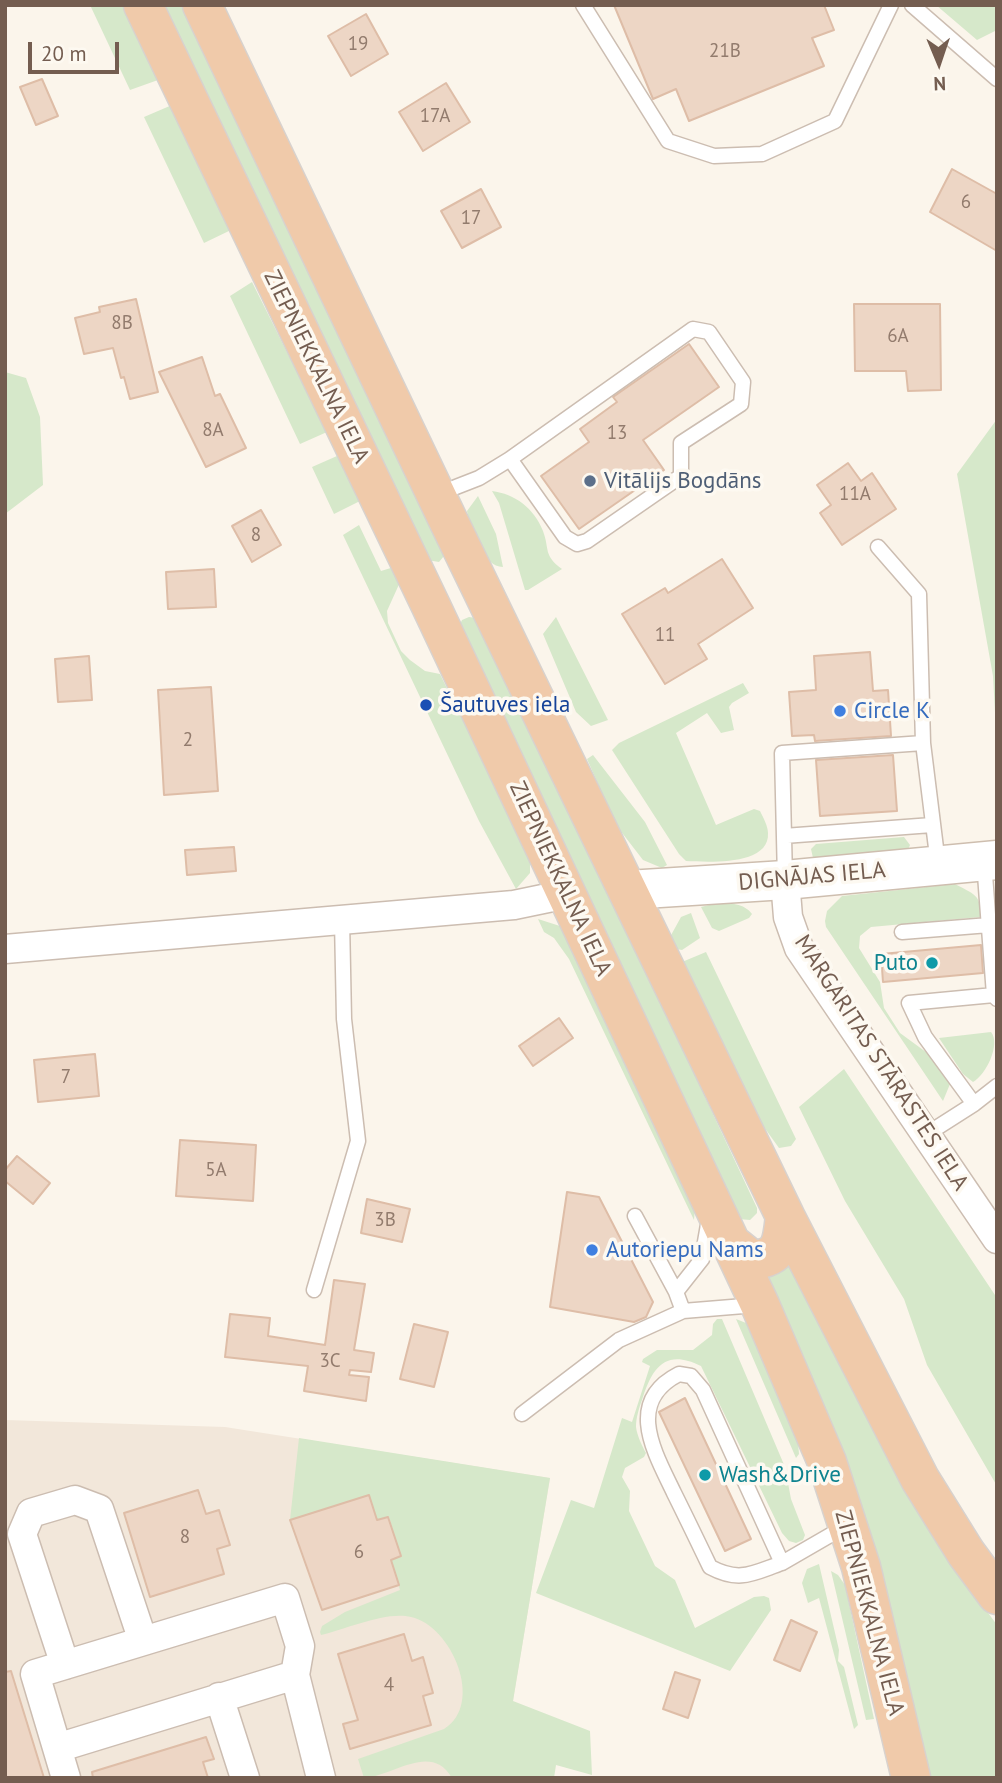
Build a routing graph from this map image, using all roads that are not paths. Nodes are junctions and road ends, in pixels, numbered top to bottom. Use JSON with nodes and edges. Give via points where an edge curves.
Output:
{"nodes":[{"id":1,"x":143,"y":5,"type":"edge"},
{"id":2,"x":202,"y":5,"type":"edge"},
{"id":3,"x":583,"y":5,"type":"edge"},
{"id":4,"x":891,"y":5,"type":"edge"},
{"id":5,"x":912,"y":5,"type":"edge"},
{"id":6,"x":997,"y":79,"type":"edge"},
{"id":7,"x":510,"y":459,"type":"junction"},
{"id":8,"x":437,"y":494,"type":"junction"},
{"id":9,"x":878,"y":547,"type":"dead end"},
{"id":10,"x":477,"y":578,"type":"junction"},
{"id":11,"x":430,"y":604,"type":"junction"},
{"id":12,"x":923,"y":743,"type":"junction"},
{"id":13,"x":932,"y":825,"type":"junction"},
{"id":14,"x":783,"y":836,"type":"junction"},
{"id":15,"x":990,"y":860,"type":"edge"},
{"id":16,"x":939,"y":866,"type":"junction"},
{"id":17,"x":785,"y":880,"type":"junction"},
{"id":18,"x":628,"y":890,"type":"junction"},
{"id":19,"x":567,"y":894,"type":"junction"},
{"id":20,"x":342,"y":920,"type":"junction"},
{"id":21,"x":989,"y":925,"type":"junction"},
{"id":22,"x":902,"y":932,"type":"dead end"},
{"id":23,"x":5,"y":949,"type":"edge"},
{"id":24,"x":995,"y":997,"type":"edge"},
{"id":25,"x":997,"y":1086,"type":"edge"},
{"id":26,"x":974,"y":1104,"type":"junction"},
{"id":27,"x":926,"y":1134,"type":"junction"},
{"id":28,"x":712,"y":1202,"type":"junction"},
{"id":29,"x":635,"y":1216,"type":"dead end"},
{"id":30,"x":785,"y":1216,"type":"junction"},
{"id":31,"x":997,"y":1239,"type":"edge"},
{"id":32,"x":732,"y":1244,"type":"junction"},
{"id":33,"x":314,"y":1290,"type":"dead end"},
{"id":34,"x":676,"y":1292,"type":"junction"},
{"id":35,"x":760,"y":1305,"type":"junction"},
{"id":36,"x":682,"y":1311,"type":"junction"},
{"id":37,"x":522,"y":1414,"type":"dead end"},
{"id":38,"x":848,"y":1525,"type":"junction"},
{"id":39,"x":782,"y":1563,"type":"junction"},
{"id":40,"x":997,"y":1595,"type":"edge"},
{"id":41,"x":143,"y":1641,"type":"junction"},
{"id":42,"x":65,"y":1665,"type":"junction"},
{"id":43,"x":295,"y":1675,"type":"junction"},
{"id":44,"x":219,"y":1697,"type":"junction"},
{"id":45,"x":57,"y":1748,"type":"junction"},
{"id":46,"x":66,"y":1778,"type":"edge"},
{"id":47,"x":245,"y":1778,"type":"edge"},
{"id":48,"x":321,"y":1778,"type":"edge"},
{"id":49,"x":911,"y":1778,"type":"edge"}],
"edges":[{"from":1,"to":11,"type":"highway","name":"ZIEPNIEKKALNA IELA"},
{"from":2,"to":8,"type":"highway"},
{"from":3,"to":4,"type":"lane","via":[[668,141],[714,156],[762,154],[835,121]]},
{"from":5,"to":6,"type":"lane"},
{"from":7,"to":7,"type":"lane","via":[[693,329],[709,332],[743,382],[741,404],[681,443],[681,475],[587,541],[577,544],[565,537]]},
{"from":7,"to":8,"type":"lane","via":[[479,478]]},
{"from":8,"to":10,"type":"highway"},
{"from":9,"to":12,"type":"lane","via":[[919,594]]},
{"from":10,"to":11,"type":"highway","via":[[451,578],[437,589]]},
{"from":10,"to":18,"type":"highway"},
{"from":11,"to":19,"type":"highway","name":"ZIEPNIEKKALNA IELA"},
{"from":12,"to":13,"type":"lane"},
{"from":12,"to":14,"type":"lane","via":[[782,754]]},
{"from":13,"to":14,"type":"lane"},
{"from":13,"to":16,"type":"lane"},
{"from":14,"to":17,"type":"lane"},
{"from":15,"to":16,"type":"main road","name":"DIGNĀJAS IELA"},
{"from":15,"to":21,"type":"lane"},
{"from":16,"to":17,"type":"main road","name":"DIGNĀJAS IELA"},
{"from":17,"to":18,"type":"main road","name":"DIGNĀJAS IELA"},
{"from":17,"to":27,"type":"street","name":"MARGARITAS STĀRASTES IELA","via":[[788,917],[799,948]]},
{"from":18,"to":30,"type":"highway"},
{"from":19,"to":20,"type":"street","via":[[514,905]]},
{"from":19,"to":28,"type":"highway","name":"ZIEPNIEKKALNA IELA"},
{"from":20,"to":23,"type":"street"},
{"from":20,"to":33,"type":"lane","via":[[344,1019],[358,1141]]},
{"from":21,"to":22,"type":"lane"},
{"from":21,"to":24,"type":"lane"},
{"from":24,"to":26,"type":"lane","via":[[909,1003],[925,1037]]},
{"from":25,"to":26,"type":"lane"},
{"from":26,"to":27,"type":"lane"},
{"from":27,"to":31,"type":"street","name":"MARGARITAS STĀRASTES IELA"},
{"from":28,"to":32,"type":"highway","name":"ZIEPNIEKKALNA IELA"},
{"from":28,"to":34,"type":"lane","via":[[702,1259]]},
{"from":29,"to":34,"type":"lane"},
{"from":30,"to":32,"type":"highway","via":[[782,1240],[768,1259],[752,1260]]},
{"from":30,"to":40,"type":"highway","via":[[920,1479]]},
{"from":32,"to":35,"type":"highway","name":"ZIEPNIEKKALNA IELA"},
{"from":34,"to":36,"type":"lane"},
{"from":35,"to":36,"type":"lane"},
{"from":35,"to":38,"type":"highway","name":"ZIEPNIEKKALNA IELA","via":[[827,1462]]},
{"from":36,"to":37,"type":"lane","via":[[620,1340]]},
{"from":38,"to":39,"type":"lane"},
{"from":38,"to":49,"type":"highway","name":"ZIEPNIEKKALNA IELA"},
{"from":39,"to":39,"type":"lane","via":[[743,1577],[710,1567],[650,1441],[652,1399],[679,1374],[691,1376],[703,1390]]},
{"from":41,"to":42,"type":"street"},
{"from":41,"to":42,"type":"street","via":[[99,1508],[75,1500],[31,1513],[22,1534]]},
{"from":41,"to":43,"type":"street","via":[[285,1598],[300,1646]]},
{"from":42,"to":45,"type":"street","via":[[35,1674]]},
{"from":43,"to":44,"type":"street"},
{"from":43,"to":48,"type":"street"},
{"from":44,"to":45,"type":"street"},
{"from":44,"to":47,"type":"street"},
{"from":45,"to":46,"type":"street"}]}
